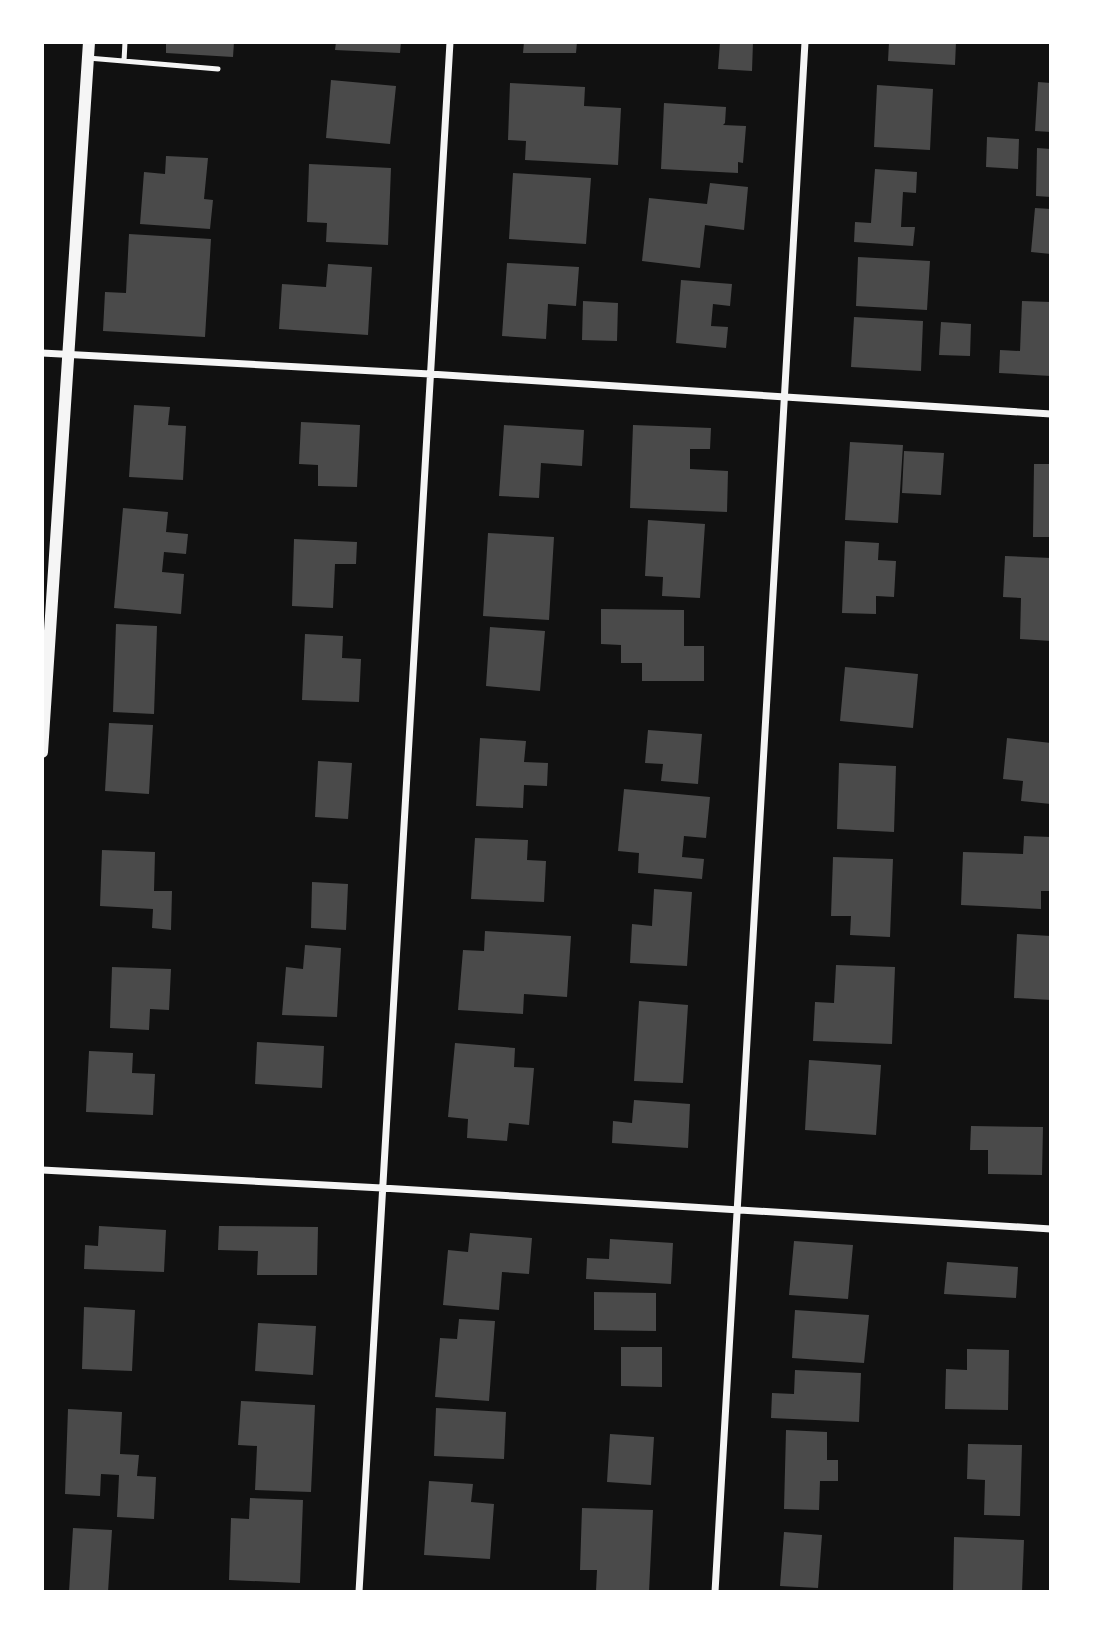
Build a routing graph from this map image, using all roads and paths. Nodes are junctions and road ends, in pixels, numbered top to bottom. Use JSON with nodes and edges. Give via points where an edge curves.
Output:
{"nodes":[{"id":1,"x":89,"y":42,"type":"edge"},
{"id":2,"x":125,"y":42,"type":"edge"},
{"id":3,"x":450,"y":42,"type":"edge"},
{"id":4,"x":805,"y":42,"type":"edge"},
{"id":5,"x":88,"y":58,"type":"junction"},
{"id":6,"x":124,"y":61,"type":"junction"},
{"id":7,"x":218,"y":69,"type":"dead end"},
{"id":8,"x":42,"y":353,"type":"edge"},
{"id":9,"x":67,"y":355,"type":"junction"},
{"id":10,"x":430,"y":374,"type":"junction"},
{"id":11,"x":785,"y":397,"type":"junction"},
{"id":12,"x":1051,"y":414,"type":"edge"},
{"id":13,"x":42,"y":752,"type":"edge"},
{"id":14,"x":42,"y":1170,"type":"edge"},
{"id":15,"x":382,"y":1188,"type":"junction"},
{"id":16,"x":737,"y":1210,"type":"junction"},
{"id":17,"x":1051,"y":1229,"type":"edge"},
{"id":18,"x":359,"y":1592,"type":"edge"},
{"id":19,"x":715,"y":1592,"type":"edge"}],
"edges":[{"from":1,"to":5,"type":"street"},
{"from":2,"to":6,"type":"lane"},
{"from":3,"to":10,"type":"street"},
{"from":4,"to":11,"type":"street"},
{"from":5,"to":6,"type":"lane"},
{"from":5,"to":9,"type":"street"},
{"from":6,"to":7,"type":"lane"},
{"from":8,"to":9,"type":"street"},
{"from":9,"to":10,"type":"street"},
{"from":9,"to":13,"type":"street"},
{"from":10,"to":11,"type":"street"},
{"from":10,"to":15,"type":"street"},
{"from":11,"to":12,"type":"street"},
{"from":11,"to":16,"type":"street"},
{"from":14,"to":15,"type":"street"},
{"from":15,"to":16,"type":"street"},
{"from":15,"to":18,"type":"street"},
{"from":16,"to":17,"type":"street"},
{"from":16,"to":19,"type":"street"}]}
